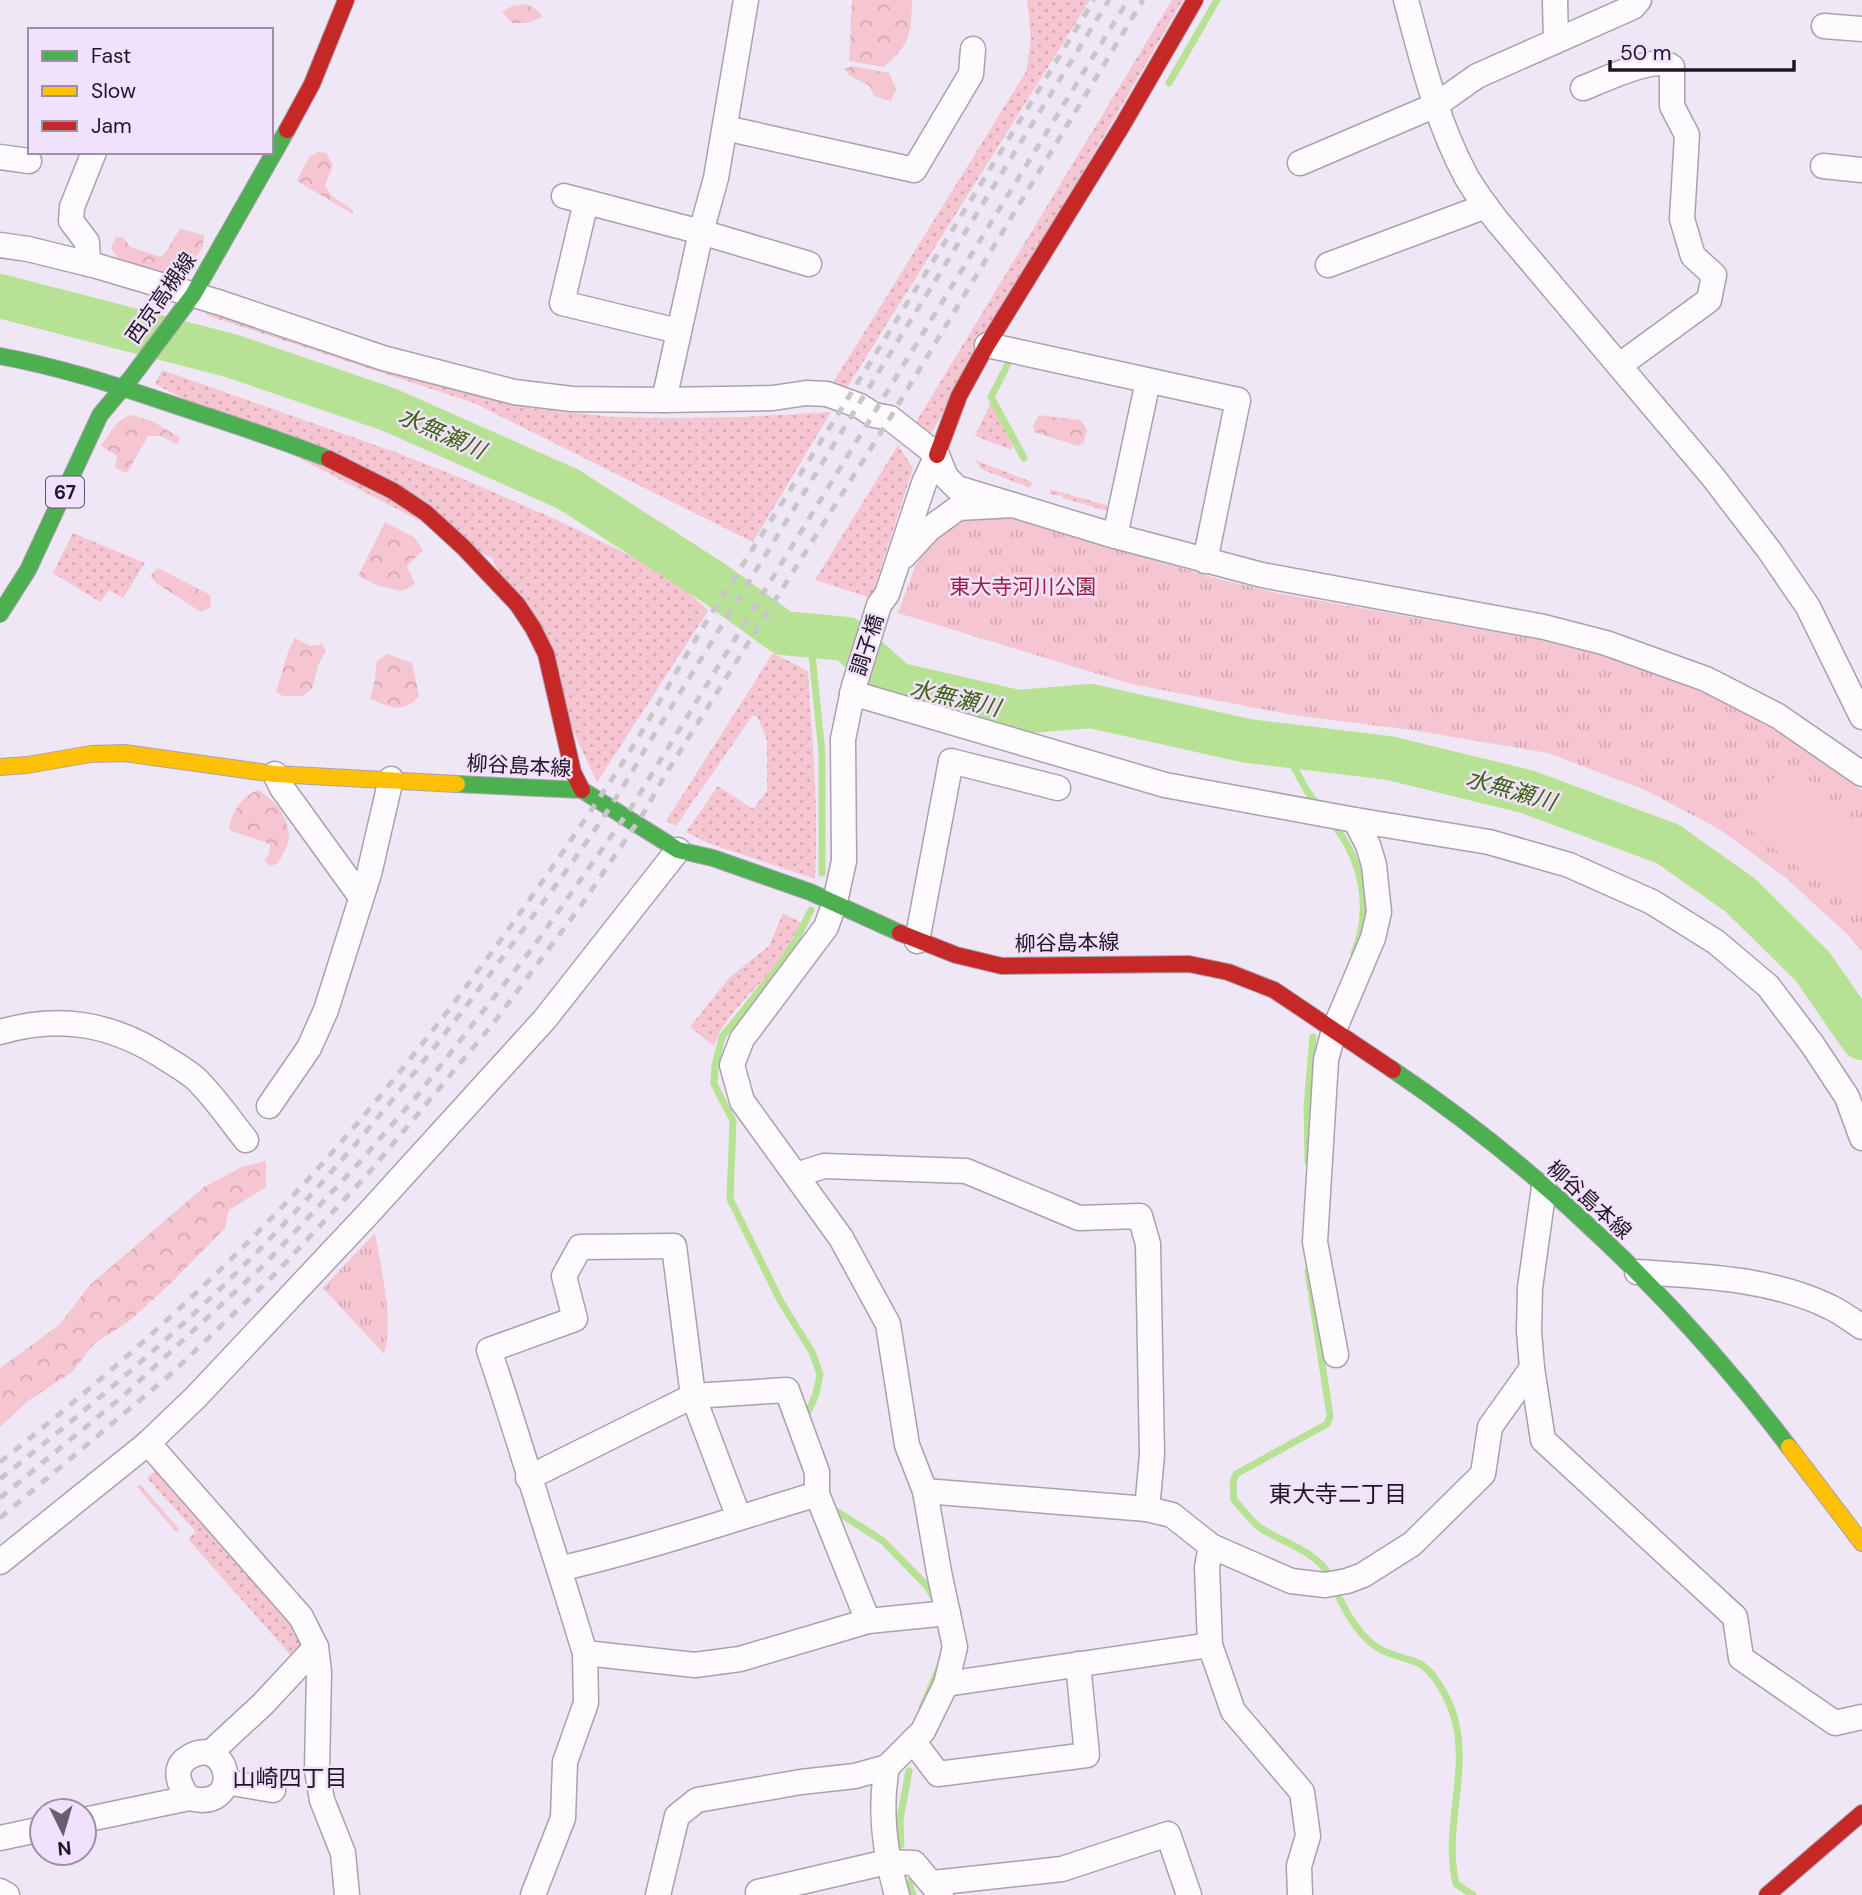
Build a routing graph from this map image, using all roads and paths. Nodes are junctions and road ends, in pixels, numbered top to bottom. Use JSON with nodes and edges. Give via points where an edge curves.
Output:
{"nodes":[{"id":1,"x":346,"y":0,"type":"edge"},
{"id":2,"x":746,"y":0,"type":"edge"},
{"id":3,"x":1195,"y":0,"type":"edge"},
{"id":4,"x":1406,"y":0,"type":"edge"},
{"id":5,"x":1555,"y":0,"type":"edge"},
{"id":6,"x":1639,"y":0,"type":"edge"},
{"id":7,"x":1824,"y":26,"type":"dead end"},
{"id":8,"x":1862,"y":29,"type":"edge"},
{"id":9,"x":1556,"y":40,"type":"junction"},
{"id":10,"x":973,"y":49,"type":"dead end"},
{"id":11,"x":1583,"y":88,"type":"dead end"},
{"id":12,"x":1436,"y":105,"type":"junction"},
{"id":13,"x":725,"y":128,"type":"junction"},
{"id":14,"x":93,"y":154,"type":"edge"},
{"id":15,"x":0,"y":157,"type":"edge"},
{"id":16,"x":29,"y":161,"type":"dead end"},
{"id":17,"x":1300,"y":163,"type":"dead end"},
{"id":18,"x":1823,"y":166,"type":"dead end"},
{"id":19,"x":1862,"y":170,"type":"edge"},
{"id":20,"x":1486,"y":206,"type":"junction"},
{"id":21,"x":701,"y":232,"type":"junction"},
{"id":22,"x":0,"y":245,"type":"edge"},
{"id":23,"x":88,"y":264,"type":"junction"},
{"id":24,"x":809,"y":264,"type":"dead end"},
{"id":25,"x":1328,"y":265,"type":"dead end"},
{"id":26,"x":190,"y":299,"type":"junction"},
{"id":27,"x":678,"y":331,"type":"junction"},
{"id":28,"x":987,"y":345,"type":"junction"},
{"id":29,"x":0,"y":355,"type":"edge"},
{"id":30,"x":1620,"y":365,"type":"junction"},
{"id":31,"x":1147,"y":380,"type":"junction"},
{"id":32,"x":122,"y":388,"type":"junction"},
{"id":33,"x":664,"y":400,"type":"junction"},
{"id":34,"x":937,"y":455,"type":"junction"},
{"id":35,"x":1013,"y":505,"type":"junction"},
{"id":36,"x":1115,"y":536,"type":"junction"},
{"id":37,"x":1205,"y":561,"type":"junction"},
{"id":38,"x":897,"y":564,"type":"junction"},
{"id":39,"x":0,"y":614,"type":"edge"},
{"id":40,"x":853,"y":689,"type":"junction"},
{"id":41,"x":1862,"y":717,"type":"edge"},
{"id":42,"x":0,"y":767,"type":"edge"},
{"id":43,"x":275,"y":774,"type":"junction"},
{"id":44,"x":1862,"y":774,"type":"edge"},
{"id":45,"x":391,"y":779,"type":"junction"},
{"id":46,"x":1058,"y":788,"type":"dead end"},
{"id":47,"x":582,"y":790,"type":"junction"},
{"id":48,"x":1355,"y":820,"type":"junction"},
{"id":49,"x":678,"y":850,"type":"junction"},
{"id":50,"x":361,"y":897,"type":"junction"},
{"id":51,"x":835,"y":902,"type":"junction"},
{"id":52,"x":917,"y":941,"type":"junction"},
{"id":53,"x":1334,"y":1030,"type":"junction"},
{"id":54,"x":0,"y":1032,"type":"edge"},
{"id":55,"x":269,"y":1106,"type":"dead end"},
{"id":56,"x":1862,"y":1138,"type":"edge"},
{"id":57,"x":246,"y":1140,"type":"dead end"},
{"id":58,"x":796,"y":1174,"type":"junction"},
{"id":59,"x":1544,"y":1187,"type":"junction"},
{"id":60,"x":1637,"y":1272,"type":"junction"},
{"id":61,"x":1862,"y":1327,"type":"edge"},
{"id":62,"x":1336,"y":1355,"type":"dead end"},
{"id":63,"x":1532,"y":1368,"type":"junction"},
{"id":64,"x":693,"y":1396,"type":"junction"},
{"id":65,"x":148,"y":1443,"type":"junction"},
{"id":66,"x":528,"y":1478,"type":"junction"},
{"id":67,"x":925,"y":1491,"type":"junction"},
{"id":68,"x":817,"y":1494,"type":"junction"},
{"id":69,"x":1147,"y":1509,"type":"junction"},
{"id":70,"x":739,"y":1518,"type":"junction"},
{"id":71,"x":1862,"y":1543,"type":"edge"},
{"id":72,"x":1211,"y":1546,"type":"junction"},
{"id":73,"x":0,"y":1562,"type":"edge"},
{"id":74,"x":559,"y":1569,"type":"junction"},
{"id":75,"x":948,"y":1614,"type":"junction"},
{"id":76,"x":868,"y":1621,"type":"junction"},
{"id":77,"x":1210,"y":1645,"type":"junction"},
{"id":78,"x":316,"y":1647,"type":"junction"},
{"id":79,"x":585,"y":1653,"type":"junction"},
{"id":80,"x":1078,"y":1664,"type":"junction"},
{"id":81,"x":947,"y":1684,"type":"junction"},
{"id":82,"x":1862,"y":1717,"type":"edge"},
{"id":83,"x":913,"y":1741,"type":"junction"},
{"id":84,"x":209,"y":1753,"type":"junction"},
{"id":85,"x":887,"y":1767,"type":"junction"},
{"id":86,"x":226,"y":1782,"type":"junction"},
{"id":87,"x":273,"y":1790,"type":"dead end"},
{"id":88,"x":189,"y":1798,"type":"junction"},
{"id":89,"x":1862,"y":1813,"type":"edge"},
{"id":90,"x":98,"y":1817,"type":"edge"},
{"id":91,"x":28,"y":1832,"type":"edge"},
{"id":92,"x":0,"y":1838,"type":"edge"},
{"id":93,"x":887,"y":1862,"type":"junction"},
{"id":94,"x":937,"y":1889,"type":"edge"},
{"id":95,"x":0,"y":1891,"type":"edge"},
{"id":96,"x":758,"y":1892,"type":"dead end"},
{"id":97,"x":7,"y":1895,"type":"edge"},
{"id":98,"x":347,"y":1895,"type":"edge"},
{"id":99,"x":533,"y":1895,"type":"edge"},
{"id":100,"x":658,"y":1895,"type":"edge"},
{"id":101,"x":897,"y":1895,"type":"edge"},
{"id":102,"x":1189,"y":1895,"type":"edge"},
{"id":103,"x":1300,"y":1895,"type":"edge"},
{"id":104,"x":1767,"y":1895,"type":"edge"}],
"edges":[{"from":1,"to":26,"type":"main road","name":"西京高槻線","number":"67","via":[[312,84]]},
{"from":2,"to":13,"type":"street"},
{"from":3,"to":28,"type":"main road"},
{"from":4,"to":12,"type":"street"},
{"from":5,"to":9,"type":"street"},
{"from":6,"to":9,"type":"street","via":[[1633,7]]},
{"from":7,"to":8,"type":"street"},
{"from":9,"to":12,"type":"street","via":[[1477,76]]},
{"from":10,"to":13,"type":"street","via":[[971,74],[914,170]]},
{"from":11,"to":30,"type":"street","via":[[1648,64],[1672,67],[1672,106],[1686,135],[1682,219],[1693,256],[1714,275],[1709,300]]},
{"from":12,"to":17,"type":"street"},
{"from":12,"to":20,"type":"street","via":[[1450,143]]},
{"from":13,"to":21,"type":"street"},
{"from":14,"to":23,"type":"street","via":[[71,221],[87,242]]},
{"from":15,"to":16,"type":"street"},
{"from":18,"to":19,"type":"street"},
{"from":20,"to":25,"type":"street"},
{"from":20,"to":30,"type":"street"},
{"from":21,"to":24,"type":"street"},
{"from":21,"to":27,"type":"street"},
{"from":21,"to":27,"type":"street","via":[[575,199],[562,303]]},
{"from":22,"to":23,"type":"street"},
{"from":23,"to":26,"type":"street"},
{"from":26,"to":32,"type":"main road","name":"西京高槻線","number":"67"},
{"from":26,"to":33,"type":"street","via":[[514,392],[572,399]]},
{"from":27,"to":33,"type":"street"},
{"from":28,"to":31,"type":"street"},
{"from":28,"to":34,"type":"main road","via":[[959,396]]},
{"from":29,"to":32,"type":"main road"},
{"from":30,"to":41,"type":"street","via":[[1713,477],[1808,607]]},
{"from":31,"to":36,"type":"street"},
{"from":31,"to":37,"type":"street","via":[[1238,400]]},
{"from":32,"to":39,"type":"main road","name":"西京高槻線","number":"67","via":[[100,415],[28,570]]},
{"from":32,"to":47,"type":"main road","via":[[337,462],[419,508],[496,578],[539,636],[573,772]]},
{"from":33,"to":34,"type":"street","via":[[827,394],[890,418]]},
{"from":34,"to":35,"type":"street","via":[[946,477],[957,488]]},
{"from":34,"to":38,"type":"street","name":"調子橋"},
{"from":35,"to":36,"type":"street"},
{"from":35,"to":38,"type":"street","via":[[958,508],[929,529]]},
{"from":36,"to":37,"type":"street"},
{"from":37,"to":44,"type":"street","via":[[1606,643],[1706,679],[1778,716]]},
{"from":38,"to":40,"type":"street","name":"調子橋"},
{"from":40,"to":48,"type":"street","via":[[1165,785]]},
{"from":40,"to":51,"type":"street","name":"調子橋","via":[[843,738],[844,861]]},
{"from":42,"to":43,"type":"main road","name":"柳谷島本線","via":[[124,753]]},
{"from":43,"to":45,"type":"main road","name":"柳谷島本線"},
{"from":43,"to":50,"type":"street"},
{"from":45,"to":47,"type":"main road","name":"柳谷島本線"},
{"from":45,"to":50,"type":"street"},
{"from":46,"to":52,"type":"street","via":[[951,761]]},
{"from":47,"to":49,"type":"main road","name":"柳谷島本線"},
{"from":48,"to":53,"type":"street","via":[[1374,865],[1378,912],[1373,938]]},
{"from":48,"to":56,"type":"street","via":[[1489,842],[1569,865],[1652,902],[1716,942],[1768,986],[1847,1097]]},
{"from":49,"to":51,"type":"main road","name":"柳谷島本線"},
{"from":49,"to":65,"type":"street","via":[[545,1019],[305,1282]]},
{"from":50,"to":55,"type":"street","via":[[326,1010],[309,1048]]},
{"from":51,"to":52,"type":"main road","name":"柳谷島本線"},
{"from":51,"to":58,"type":"street","name":"調子橋","via":[[826,927],[742,1039],[732,1065],[742,1101]]},
{"from":52,"to":53,"type":"main road","name":"柳谷島本線","via":[[1002,966],[1189,964],[1228,972],[1274,990]]},
{"from":53,"to":59,"type":"main road","name":"柳谷島本線","via":[[1438,1100]]},
{"from":53,"to":62,"type":"street","via":[[1325,1060],[1315,1242]]},
{"from":54,"to":57,"type":"street","via":[[42,1023],[85,1024],[120,1033],[195,1079]]},
{"from":58,"to":67,"type":"street","name":"調子橋","via":[[841,1238],[888,1324],[907,1445]]},
{"from":58,"to":69,"type":"street","via":[[824,1166],[966,1171],[1079,1218],[1140,1216],[1148,1244],[1152,1455]]},
{"from":59,"to":60,"type":"main road","name":"柳谷島本線"},
{"from":59,"to":63,"type":"street","via":[[1530,1288]]},
{"from":60,"to":61,"type":"street","via":[[1776,1286],[1830,1307]]},
{"from":60,"to":71,"type":"main road","name":"柳谷島本線","via":[[1746,1390]]},
{"from":63,"to":72,"type":"street","via":[[1490,1427],[1483,1474],[1412,1544],[1363,1575],[1325,1585],[1291,1581]]},
{"from":63,"to":82,"type":"street","via":[[1543,1440],[1735,1617],[1741,1658],[1835,1723]]},
{"from":64,"to":66,"type":"street"},
{"from":64,"to":66,"type":"street","via":[[674,1246],[580,1247],[564,1276],[575,1319],[489,1350]]},
{"from":64,"to":68,"type":"street","via":[[787,1390],[817,1472]]},
{"from":64,"to":70,"type":"street"},
{"from":65,"to":73,"type":"street"},
{"from":65,"to":78,"type":"street","via":[[301,1617]]},
{"from":66,"to":74,"type":"street"},
{"from":67,"to":69,"type":"street"},
{"from":67,"to":75,"type":"street","name":"調子橋"},
{"from":68,"to":70,"type":"street"},
{"from":68,"to":76,"type":"street"},
{"from":69,"to":72,"type":"street","via":[[1172,1515]]},
{"from":70,"to":74,"type":"street"},
{"from":72,"to":77,"type":"street","via":[[1207,1567]]},
{"from":74,"to":79,"type":"street"},
{"from":75,"to":76,"type":"street"},
{"from":75,"to":81,"type":"street","name":"調子橋","via":[[955,1647]]},
{"from":76,"to":79,"type":"street","via":[[740,1659],[695,1665]]},
{"from":77,"to":80,"type":"street"},
{"from":77,"to":103,"type":"street","via":[[1233,1712],[1302,1792],[1308,1836],[1299,1866]]},
{"from":78,"to":84,"type":"street"},
{"from":78,"to":98,"type":"street","via":[[317,1770],[322,1800],[342,1853]]},
{"from":79,"to":99,"type":"street","via":[[586,1703],[565,1762],[563,1818]]},
{"from":80,"to":81,"type":"street"},
{"from":80,"to":83,"type":"street","via":[[1087,1755],[937,1774]]},
{"from":81,"to":83,"type":"street","name":"調子橋"},
{"from":83,"to":85,"type":"street","name":"調子橋"},
{"from":84,"to":86,"type":"street","via":[[226,1770]]},
{"from":84,"to":88,"type":"street","via":[[195,1753],[184,1760],[178,1773],[180,1787]]},
{"from":85,"to":93,"type":"street","via":[[882,1793]]},
{"from":85,"to":100,"type":"street","via":[[697,1800],[677,1816]]},
{"from":86,"to":87,"type":"street"},
{"from":86,"to":88,"type":"street","via":[[218,1795],[204,1802]]},
{"from":88,"to":90,"type":"street"},
{"from":89,"to":104,"type":"main road"},
{"from":91,"to":92,"type":"street"},
{"from":93,"to":94,"type":"street","via":[[914,1863]]},
{"from":93,"to":96,"type":"street"},
{"from":93,"to":101,"type":"street"},
{"from":94,"to":102,"type":"street","via":[[1062,1870],[1168,1834]]},
{"from":95,"to":97,"type":"street"}]}
